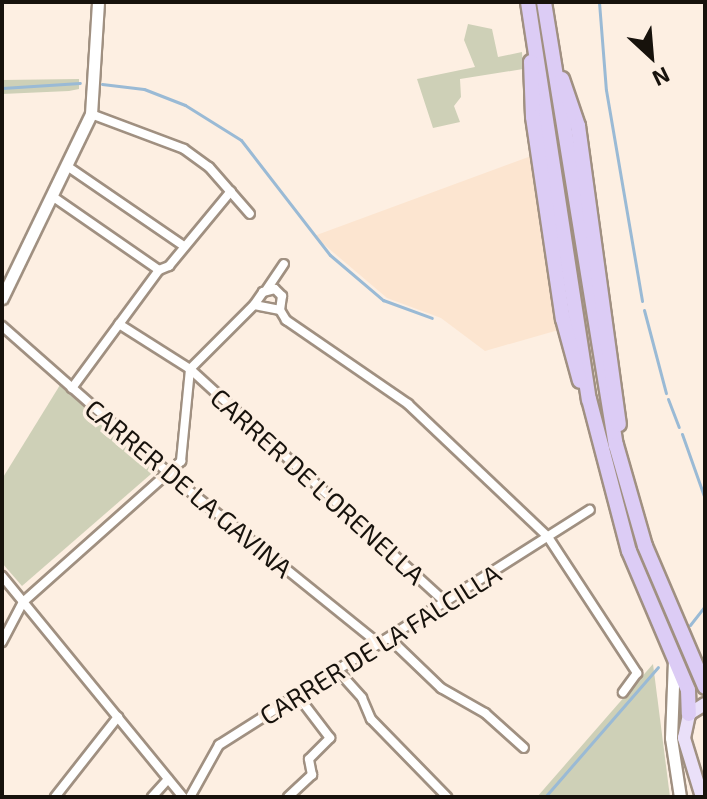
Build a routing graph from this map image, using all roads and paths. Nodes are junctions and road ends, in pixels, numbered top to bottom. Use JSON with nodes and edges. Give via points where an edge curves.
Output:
{"nodes":[{"id":1,"x":98,"y":2,"type":"edge"},
{"id":2,"x":528,"y":2,"type":"edge"},
{"id":3,"x":544,"y":2,"type":"edge"},
{"id":4,"x":91,"y":114,"type":"junction"},
{"id":5,"x":67,"y":166,"type":"junction"},
{"id":6,"x":231,"y":191,"type":"junction"},
{"id":7,"x":52,"y":196,"type":"junction"},
{"id":8,"x":250,"y":214,"type":"dead end"},
{"id":9,"x":184,"y":246,"type":"junction"},
{"id":10,"x":284,"y":264,"type":"dead end"},
{"id":11,"x":159,"y":270,"type":"junction"},
{"id":12,"x":267,"y":289,"type":"junction"},
{"id":13,"x":2,"y":298,"type":"edge"},
{"id":14,"x":254,"y":305,"type":"junction"},
{"id":15,"x":280,"y":310,"type":"junction"},
{"id":16,"x":119,"y":324,"type":"junction"},
{"id":17,"x":2,"y":326,"type":"edge"},
{"id":18,"x":190,"y":369,"type":"junction"},
{"id":19,"x":72,"y":388,"type":"junction"},
{"id":20,"x":169,"y":473,"type":"junction"},
{"id":21,"x":590,"y":510,"type":"dead end"},
{"id":22,"x":548,"y":537,"type":"junction"},
{"id":23,"x":2,"y":576,"type":"edge"},
{"id":24,"x":23,"y":602,"type":"junction"},
{"id":25,"x":446,"y":603,"type":"junction"},
{"id":26,"x":390,"y":639,"type":"junction"},
{"id":27,"x":2,"y":642,"type":"edge"},
{"id":28,"x":683,"y":643,"type":"junction"},
{"id":29,"x":380,"y":645,"type":"junction"},
{"id":30,"x":674,"y":660,"type":"junction"},
{"id":31,"x":705,"y":662,"type":"edge"},
{"id":32,"x":338,"y":671,"type":"junction"},
{"id":33,"x":705,"y":687,"type":"edge"},
{"id":34,"x":623,"y":692,"type":"dead end"},
{"id":35,"x":298,"y":696,"type":"junction"},
{"id":36,"x":705,"y":704,"type":"edge"},
{"id":37,"x":689,"y":714,"type":"junction"},
{"id":38,"x":118,"y":717,"type":"junction"},
{"id":39,"x":524,"y":748,"type":"dead end"},
{"id":40,"x":168,"y":779,"type":"junction"},
{"id":41,"x":699,"y":794,"type":"edge"},
{"id":42,"x":55,"y":797,"type":"edge"},
{"id":43,"x":152,"y":797,"type":"edge"},
{"id":44,"x":183,"y":797,"type":"edge"},
{"id":45,"x":190,"y":797,"type":"edge"},
{"id":46,"x":288,"y":797,"type":"edge"},
{"id":47,"x":447,"y":797,"type":"edge"},
{"id":48,"x":680,"y":797,"type":"edge"}],
"edges":[{"from":1,"to":4,"type":"street"},
{"from":2,"to":30,"type":"highway","via":[[589,399],[629,551]]},
{"from":3,"to":28,"type":"highway","via":[[616,445],[645,546]]},
{"from":4,"to":5,"type":"street"},
{"from":4,"to":6,"type":"street","via":[[184,149]]},
{"from":5,"to":7,"type":"street"},
{"from":5,"to":9,"type":"street"},
{"from":6,"to":8,"type":"street"},
{"from":6,"to":9,"type":"street"},
{"from":7,"to":11,"type":"street"},
{"from":7,"to":13,"type":"street"},
{"from":9,"to":11,"type":"street"},
{"from":10,"to":12,"type":"street"},
{"from":11,"to":16,"type":"street"},
{"from":12,"to":14,"type":"street"},
{"from":12,"to":15,"type":"street","via":[[282,296]]},
{"from":14,"to":15,"type":"street"},
{"from":14,"to":18,"type":"street"},
{"from":15,"to":22,"type":"street","via":[[286,320],[408,404]]},
{"from":16,"to":18,"type":"street","name":"CARRER DE L'ORENELLA"},
{"from":16,"to":19,"type":"street"},
{"from":17,"to":19,"type":"street","name":"CARRER DE LA GAVINA"},
{"from":18,"to":20,"type":"street","via":[[186,449]]},
{"from":18,"to":25,"type":"street","name":"CARRER DE L'ORENELLA"},
{"from":19,"to":20,"type":"street","name":"CARRER DE LA GAVINA"},
{"from":20,"to":24,"type":"street"},
{"from":20,"to":29,"type":"street","name":"CARRER DE LA GAVINA"},
{"from":21,"to":22,"type":"street","name":"CARRER DE LA FALCILLA"},
{"from":22,"to":25,"type":"street","name":"CARRER DE LA FALCILLA"},
{"from":22,"to":34,"type":"street","via":[[637,673]]},
{"from":23,"to":24,"type":"street"},
{"from":24,"to":27,"type":"street"},
{"from":24,"to":38,"type":"street"},
{"from":25,"to":26,"type":"street","name":"CARRER DE LA FALCILLA"},
{"from":26,"to":29,"type":"street","name":"CARRER DE LA FALCILLA"},
{"from":26,"to":39,"type":"street","via":[[441,688],[485,713]]},
{"from":28,"to":31,"type":"highway"},
{"from":28,"to":33,"type":"highway"},
{"from":29,"to":32,"type":"street","name":"CARRER DE LA FALCILLA"},
{"from":30,"to":37,"type":"highway","via":[[688,690]]},
{"from":30,"to":48,"type":"street","via":[[670,722]]},
{"from":32,"to":35,"type":"street","name":"CARRER DE LA FALCILLA"},
{"from":32,"to":47,"type":"street","via":[[362,698],[371,719]]},
{"from":35,"to":45,"type":"street","name":"CARRER DE LA FALCILLA","via":[[219,745]]},
{"from":35,"to":46,"type":"street","via":[[330,738],[309,759],[312,775]]},
{"from":36,"to":37,"type":"main road"},
{"from":37,"to":41,"type":"main road","via":[[684,738]]},
{"from":38,"to":40,"type":"street"},
{"from":38,"to":42,"type":"street"},
{"from":40,"to":43,"type":"street"},
{"from":40,"to":44,"type":"street"}]}
